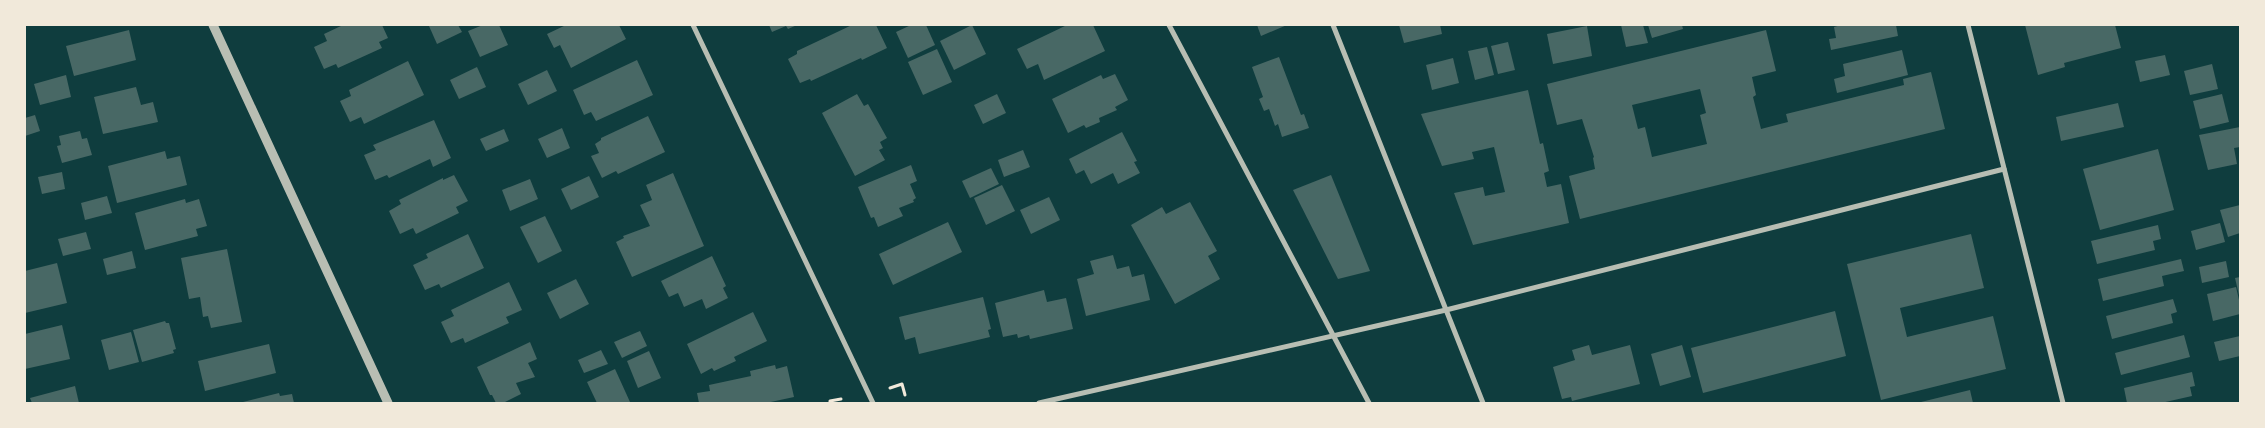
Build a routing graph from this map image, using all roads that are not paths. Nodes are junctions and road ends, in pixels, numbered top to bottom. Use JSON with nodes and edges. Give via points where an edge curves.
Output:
{"nodes":[{"id":1,"x":213,"y":25,"type":"edge"},
{"id":2,"x":693,"y":25,"type":"edge"},
{"id":3,"x":1169,"y":25,"type":"edge"},
{"id":4,"x":1333,"y":25,"type":"edge"},
{"id":5,"x":1968,"y":25,"type":"edge"},
{"id":6,"x":2004,"y":169,"type":"junction"},
{"id":7,"x":1446,"y":310,"type":"junction"},
{"id":8,"x":1334,"y":335,"type":"junction"},
{"id":9,"x":388,"y":403,"type":"edge"},
{"id":10,"x":873,"y":403,"type":"edge"},
{"id":11,"x":1039,"y":403,"type":"edge"},
{"id":12,"x":1369,"y":403,"type":"edge"},
{"id":13,"x":1483,"y":403,"type":"edge"},
{"id":14,"x":2063,"y":403,"type":"edge"}],
"edges":[{"from":1,"to":9,"type":"street"},
{"from":2,"to":10,"type":"street"},
{"from":3,"to":8,"type":"street"},
{"from":4,"to":7,"type":"street"},
{"from":5,"to":6,"type":"street"},
{"from":6,"to":7,"type":"street"},
{"from":6,"to":14,"type":"street"},
{"from":7,"to":8,"type":"street"},
{"from":7,"to":13,"type":"street"},
{"from":8,"to":11,"type":"street"},
{"from":8,"to":12,"type":"street"}]}
